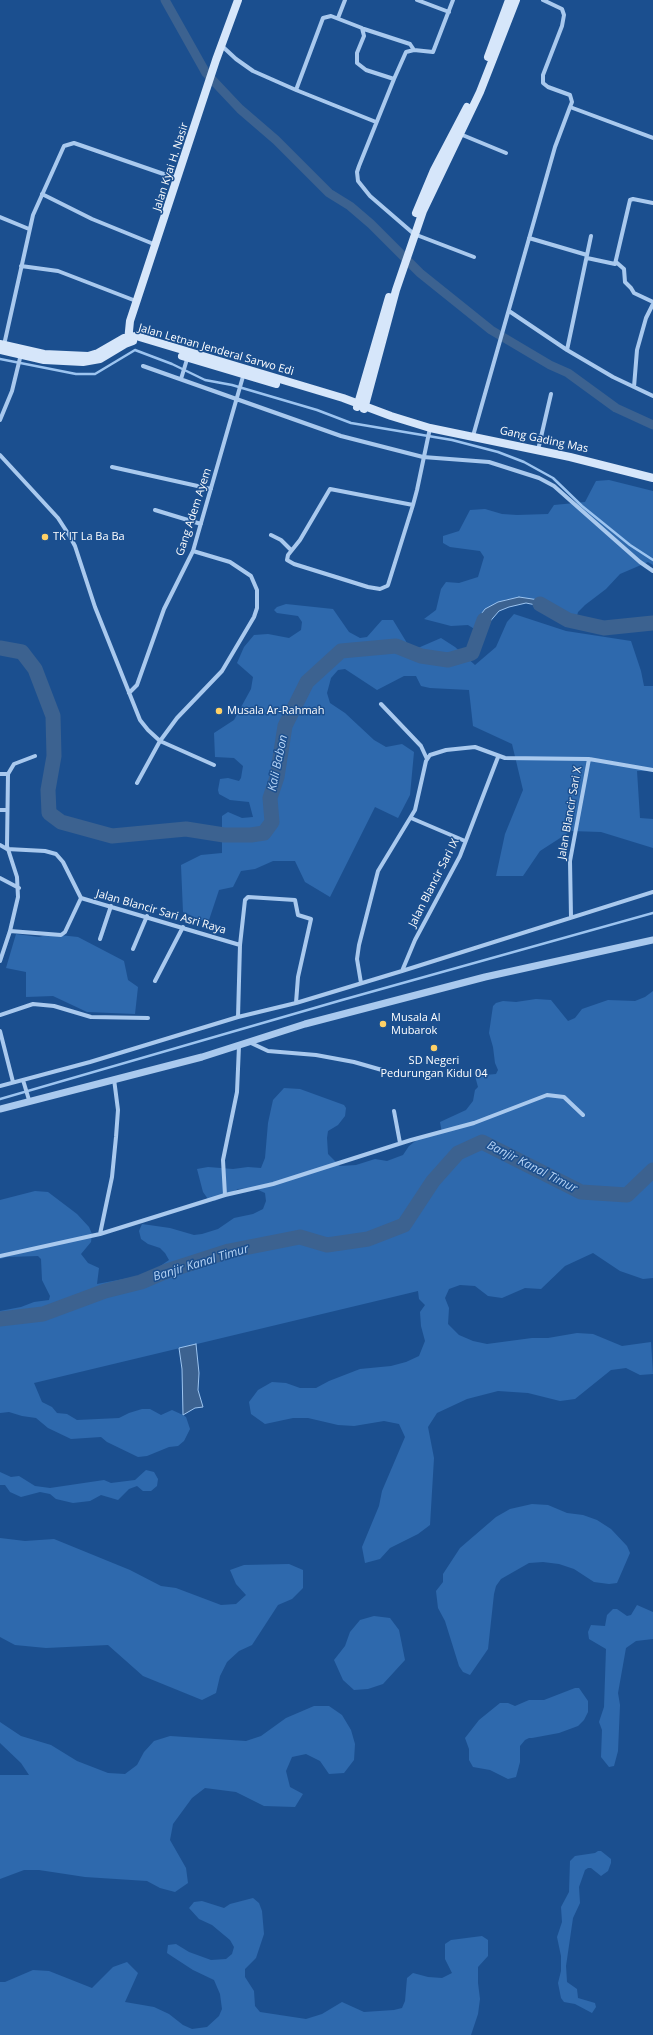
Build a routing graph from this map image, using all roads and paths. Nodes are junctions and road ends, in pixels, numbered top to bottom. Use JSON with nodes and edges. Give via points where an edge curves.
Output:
{"nodes":[{"id":1,"x":238,"y":0,"type":"edge"},
{"id":2,"x":345,"y":0,"type":"edge"},
{"id":3,"x":417,"y":0,"type":"edge"},
{"id":4,"x":453,"y":0,"type":"edge"},
{"id":5,"x":509,"y":0,"type":"edge"},
{"id":6,"x":516,"y":0,"type":"edge"},
{"id":7,"x":543,"y":0,"type":"edge"},
{"id":8,"x":449,"y":12,"type":"junction"},
{"id":9,"x":338,"y":18,"type":"junction"},
{"id":10,"x":364,"y":30,"type":"junction"},
{"id":11,"x":221,"y":45,"type":"junction"},
{"id":12,"x":414,"y":50,"type":"junction"},
{"id":13,"x":485,"y":70,"type":"junction"},
{"id":14,"x":394,"y":79,"type":"junction"},
{"id":15,"x":296,"y":90,"type":"junction"},
{"id":16,"x":570,"y":107,"type":"junction"},
{"id":17,"x":376,"y":122,"type":"junction"},
{"id":18,"x":457,"y":133,"type":"junction"},
{"id":19,"x":653,"y":138,"type":"edge"},
{"id":20,"x":506,"y":153,"type":"dead end"},
{"id":21,"x":178,"y":179,"type":"junction"},
{"id":22,"x":42,"y":194,"type":"junction"},
{"id":23,"x":653,"y":202,"type":"edge"},
{"id":24,"x":0,"y":217,"type":"edge"},
{"id":25,"x":29,"y":228,"type":"junction"},
{"id":26,"x":412,"y":232,"type":"junction"},
{"id":27,"x":591,"y":236,"type":"dead end"},
{"id":28,"x":529,"y":238,"type":"junction"},
{"id":29,"x":157,"y":245,"type":"junction"},
{"id":30,"x":587,"y":256,"type":"junction"},
{"id":31,"x":474,"y":257,"type":"dead end"},
{"id":32,"x":616,"y":262,"type":"junction"},
{"id":33,"x":21,"y":266,"type":"junction"},
{"id":34,"x":137,"y":302,"type":"junction"},
{"id":35,"x":653,"y":303,"type":"edge"},
{"id":36,"x":509,"y":311,"type":"junction"},
{"id":37,"x":128,"y":340,"type":"junction"},
{"id":38,"x":1,"y":346,"type":"edge"},
{"id":39,"x":567,"y":350,"type":"junction"},
{"id":40,"x":21,"y":355,"type":"junction"},
{"id":41,"x":187,"y":358,"type":"junction"},
{"id":42,"x":143,"y":366,"type":"dead end"},
{"id":43,"x":244,"y":374,"type":"junction"},
{"id":44,"x":181,"y":378,"type":"junction"},
{"id":45,"x":634,"y":388,"type":"junction"},
{"id":46,"x":551,"y":394,"type":"dead end"},
{"id":47,"x":653,"y":396,"type":"edge"},
{"id":48,"x":237,"y":398,"type":"junction"},
{"id":49,"x":363,"y":407,"type":"junction"},
{"id":50,"x":0,"y":420,"type":"edge"},
{"id":51,"x":429,"y":431,"type":"junction"},
{"id":52,"x":473,"y":436,"type":"junction"},
{"id":53,"x":538,"y":450,"type":"junction"},
{"id":54,"x":0,"y":455,"type":"edge"},
{"id":55,"x":424,"y":455,"type":"junction"},
{"id":56,"x":112,"y":467,"type":"dead end"},
{"id":57,"x":653,"y":478,"type":"edge"},
{"id":58,"x":211,"y":489,"type":"junction"},
{"id":59,"x":413,"y":505,"type":"junction"},
{"id":60,"x":155,"y":510,"type":"dead end"},
{"id":61,"x":201,"y":524,"type":"junction"},
{"id":62,"x":271,"y":535,"type":"dead end"},
{"id":63,"x":291,"y":550,"type":"junction"},
{"id":64,"x":192,"y":551,"type":"junction"},
{"id":65,"x":653,"y":571,"type":"edge"},
{"id":66,"x":129,"y":693,"type":"junction"},
{"id":67,"x":381,"y":704,"type":"dead end"},
{"id":68,"x":160,"y":740,"type":"junction"},
{"id":69,"x":35,"y":756,"type":"dead end"},
{"id":70,"x":498,"y":757,"type":"junction"},
{"id":71,"x":427,"y":759,"type":"junction"},
{"id":72,"x":589,"y":760,"type":"junction"},
{"id":73,"x":214,"y":765,"type":"dead end"},
{"id":74,"x":653,"y":770,"type":"edge"},
{"id":75,"x":0,"y":774,"type":"edge"},
{"id":76,"x":8,"y":774,"type":"junction"},
{"id":77,"x":137,"y":783,"type":"dead end"},
{"id":78,"x":0,"y":810,"type":"edge"},
{"id":79,"x":7,"y":810,"type":"junction"},
{"id":80,"x":411,"y":818,"type":"junction"},
{"id":81,"x":465,"y":841,"type":"junction"},
{"id":82,"x":0,"y":845,"type":"edge"},
{"id":83,"x":7,"y":849,"type":"junction"},
{"id":84,"x":0,"y":878,"type":"edge"},
{"id":85,"x":18,"y":888,"type":"junction"},
{"id":86,"x":653,"y":892,"type":"edge"},
{"id":87,"x":81,"y":898,"type":"junction"},
{"id":88,"x":111,"y":906,"type":"junction"},
{"id":89,"x":147,"y":916,"type":"junction"},
{"id":90,"x":571,"y":917,"type":"junction"},
{"id":91,"x":183,"y":927,"type":"junction"},
{"id":92,"x":10,"y":930,"type":"junction"},
{"id":93,"x":100,"y":939,"type":"dead end"},
{"id":94,"x":653,"y":940,"type":"edge"},
{"id":95,"x":240,"y":944,"type":"junction"},
{"id":96,"x":133,"y":949,"type":"dead end"},
{"id":97,"x":0,"y":961,"type":"edge"},
{"id":98,"x":402,"y":971,"type":"junction"},
{"id":99,"x":155,"y":981,"type":"dead end"},
{"id":100,"x":361,"y":983,"type":"junction"},
{"id":101,"x":296,"y":1003,"type":"junction"},
{"id":102,"x":0,"y":1015,"type":"edge"},
{"id":103,"x":238,"y":1017,"type":"junction"},
{"id":104,"x":148,"y":1018,"type":"dead end"},
{"id":105,"x":0,"y":1031,"type":"edge"},
{"id":106,"x":251,"y":1042,"type":"junction"},
{"id":107,"x":239,"y":1046,"type":"junction"},
{"id":108,"x":382,"y":1070,"type":"dead end"},
{"id":109,"x":114,"y":1079,"type":"junction"},
{"id":110,"x":23,"y":1080,"type":"junction"},
{"id":111,"x":13,"y":1082,"type":"junction"},
{"id":112,"x":0,"y":1086,"type":"edge"},
{"id":113,"x":28,"y":1098,"type":"junction"},
{"id":114,"x":0,"y":1109,"type":"edge"},
{"id":115,"x":394,"y":1111,"type":"dead end"},
{"id":116,"x":583,"y":1115,"type":"dead end"},
{"id":117,"x":400,"y":1143,"type":"junction"},
{"id":118,"x":225,"y":1195,"type":"junction"},
{"id":119,"x":100,"y":1234,"type":"junction"},
{"id":120,"x":0,"y":1256,"type":"edge"}],
"edges":[{"from":1,"to":11,"type":"main road","name":"Jalan Kyai H. Nasir"},
{"from":2,"to":9,"type":"street"},
{"from":3,"to":8,"type":"street"},
{"from":4,"to":8,"type":"street"},
{"from":5,"to":13,"type":"main road"},
{"from":6,"to":13,"type":"main road"},
{"from":7,"to":16,"type":"street","via":[[562,9],[564,16],[544,75],[544,83],[570,95]]},
{"from":8,"to":12,"type":"street","via":[[433,52]]},
{"from":9,"to":10,"type":"street"},
{"from":9,"to":15,"type":"street","via":[[323,18]]},
{"from":10,"to":12,"type":"street","via":[[410,44]]},
{"from":10,"to":14,"type":"street","via":[[357,53],[357,63],[366,70]]},
{"from":11,"to":15,"type":"street","via":[[253,71]]},
{"from":11,"to":21,"type":"main road","name":"Jalan Kyai H. Nasir"},
{"from":12,"to":14,"type":"street","via":[[405,53]]},
{"from":13,"to":18,"type":"main road"},
{"from":14,"to":17,"type":"street"},
{"from":15,"to":17,"type":"street"},
{"from":16,"to":19,"type":"street"},
{"from":16,"to":28,"type":"street","via":[[555,147]]},
{"from":17,"to":26,"type":"street","via":[[357,172],[358,180],[370,196]]},
{"from":18,"to":20,"type":"street"},
{"from":18,"to":26,"type":"main road"},
{"from":21,"to":22,"type":"street","via":[[74,143],[64,146]]},
{"from":21,"to":29,"type":"main road","name":"Jalan Kyai H. Nasir"},
{"from":22,"to":25,"type":"street"},
{"from":22,"to":29,"type":"street","via":[[92,219]]},
{"from":23,"to":32,"type":"street","via":[[630,200]]},
{"from":24,"to":25,"type":"street"},
{"from":25,"to":33,"type":"street"},
{"from":26,"to":31,"type":"street"},
{"from":26,"to":49,"type":"main road","via":[[393,292]]},
{"from":27,"to":30,"type":"street"},
{"from":28,"to":30,"type":"street"},
{"from":28,"to":36,"type":"street"},
{"from":29,"to":34,"type":"main road","name":"Jalan Kyai H. Nasir"},
{"from":30,"to":32,"type":"street","via":[[614,264]]},
{"from":30,"to":39,"type":"street"},
{"from":32,"to":35,"type":"street","via":[[624,269],[625,282],[634,293]]},
{"from":33,"to":34,"type":"street","via":[[58,271]]},
{"from":33,"to":38,"type":"street"},
{"from":34,"to":37,"type":"main road","name":"Jalan Kyai H. Nasir","via":[[130,321]]},
{"from":35,"to":45,"type":"street","via":[[637,350]]},
{"from":36,"to":39,"type":"street"},
{"from":36,"to":52,"type":"street"},
{"from":37,"to":40,"type":"main road","name":"Jalan Letnan Jenderal Sarwo Edi","via":[[106,357],[89,362],[44,360]]},
{"from":37,"to":41,"type":"main road","name":"Jalan Letnan Jenderal Sarwo Edi"},
{"from":38,"to":40,"type":"main road","name":"Jalan Letnan Jenderal Sarwo Edi"},
{"from":39,"to":45,"type":"street"},
{"from":40,"to":50,"type":"street","via":[[17,374]]},
{"from":41,"to":43,"type":"main road","name":"Jalan Letnan Jenderal Sarwo Edi"},
{"from":41,"to":44,"type":"street"},
{"from":42,"to":44,"type":"street"},
{"from":43,"to":48,"type":"street","name":"Gang Adem Ayem"},
{"from":43,"to":49,"type":"main road","name":"Jalan Letnan Jenderal Sarwo Edi"},
{"from":44,"to":48,"type":"street"},
{"from":45,"to":47,"type":"street"},
{"from":46,"to":53,"type":"street"},
{"from":48,"to":55,"type":"street","via":[[341,436]]},
{"from":48,"to":58,"type":"street","name":"Gang Adem Ayem"},
{"from":49,"to":51,"type":"main road","name":"Gang Gading Mas"},
{"from":51,"to":52,"type":"main road","name":"Gang Gading Mas"},
{"from":51,"to":55,"type":"street"},
{"from":52,"to":53,"type":"main road","name":"Gang Gading Mas"},
{"from":53,"to":57,"type":"main road","name":"Gang Gading Mas"},
{"from":54,"to":66,"type":"street","via":[[58,518],[75,546],[95,607]]},
{"from":55,"to":59,"type":"street"},
{"from":55,"to":65,"type":"street","via":[[489,462],[544,480]]},
{"from":56,"to":58,"type":"street"},
{"from":58,"to":61,"type":"street","name":"Gang Adem Ayem"},
{"from":59,"to":63,"type":"street","via":[[331,489],[300,540]]},
{"from":59,"to":63,"type":"street","via":[[388,585],[383,588],[368,587],[291,562],[287,558]]},
{"from":60,"to":61,"type":"street"},
{"from":61,"to":64,"type":"street","name":"Gang Adem Ayem"},
{"from":62,"to":63,"type":"street"},
{"from":64,"to":66,"type":"street","name":"Gang Adem Ayem","via":[[164,609],[137,685]]},
{"from":64,"to":68,"type":"street","via":[[230,562],[251,576],[257,590],[257,608],[222,671],[177,718]]},
{"from":66,"to":68,"type":"street","via":[[140,720]]},
{"from":67,"to":71,"type":"street","via":[[421,746]]},
{"from":68,"to":73,"type":"street"},
{"from":68,"to":77,"type":"street"},
{"from":69,"to":76,"type":"street","via":[[14,764]]},
{"from":70,"to":71,"type":"street","via":[[475,747],[435,752]]},
{"from":70,"to":72,"type":"street"},
{"from":70,"to":81,"type":"street","name":"Jalan Blancir Sari IX"},
{"from":71,"to":80,"type":"street","via":[[419,797]]},
{"from":72,"to":74,"type":"street"},
{"from":72,"to":90,"type":"street","name":"Jalan Blancir Sari X","via":[[570,861]]},
{"from":75,"to":76,"type":"street"},
{"from":76,"to":79,"type":"street"},
{"from":78,"to":79,"type":"street"},
{"from":79,"to":83,"type":"street"},
{"from":80,"to":81,"type":"street"},
{"from":80,"to":100,"type":"street","via":[[378,871],[359,944],[357,959]]},
{"from":81,"to":98,"type":"street","name":"Jalan Blancir Sari IX","via":[[460,856],[415,940]]},
{"from":82,"to":83,"type":"street"},
{"from":83,"to":85,"type":"street"},
{"from":83,"to":87,"type":"street","name":"Jalan Blancir Sari Asri Raya","via":[[56,854],[63,862]]},
{"from":84,"to":85,"type":"street"},
{"from":85,"to":92,"type":"street","via":[[16,910]]},
{"from":86,"to":90,"type":"street"},
{"from":87,"to":88,"type":"street","name":"Jalan Blancir Sari Asri Raya"},
{"from":87,"to":92,"type":"street","via":[[61,935]]},
{"from":88,"to":89,"type":"street","name":"Jalan Blancir Sari Asri Raya"},
{"from":88,"to":93,"type":"street"},
{"from":89,"to":91,"type":"street","name":"Jalan Blancir Sari Asri Raya"},
{"from":89,"to":96,"type":"street"},
{"from":90,"to":98,"type":"street"},
{"from":91,"to":95,"type":"street","name":"Jalan Blancir Sari Asri Raya"},
{"from":91,"to":99,"type":"street"},
{"from":92,"to":97,"type":"street"},
{"from":94,"to":106,"type":"street","via":[[485,976],[305,1024]]},
{"from":95,"to":101,"type":"street","via":[[246,898],[295,900],[298,915],[311,920],[298,977]]},
{"from":95,"to":103,"type":"street"},
{"from":98,"to":100,"type":"street"},
{"from":100,"to":101,"type":"street"},
{"from":101,"to":103,"type":"street"},
{"from":102,"to":104,"type":"street","via":[[33,1004],[54,1006],[91,1017]]},
{"from":103,"to":110,"type":"street"},
{"from":105,"to":111,"type":"street"},
{"from":106,"to":107,"type":"street"},
{"from":106,"to":108,"type":"street","via":[[268,1051],[316,1055]]},
{"from":107,"to":109,"type":"street"},
{"from":107,"to":118,"type":"street","via":[[237,1092],[223,1160]]},
{"from":109,"to":113,"type":"street","via":[[42,1097]]},
{"from":109,"to":119,"type":"street","via":[[118,1110],[112,1177]]},
{"from":110,"to":111,"type":"street"},
{"from":110,"to":113,"type":"street"},
{"from":111,"to":112,"type":"street"},
{"from":113,"to":114,"type":"street"},
{"from":115,"to":117,"type":"street"},
{"from":116,"to":117,"type":"street","via":[[564,1097],[547,1096],[474,1123]]},
{"from":117,"to":118,"type":"street","via":[[273,1184]]},
{"from":118,"to":119,"type":"street"},
{"from":119,"to":120,"type":"street"}]}
